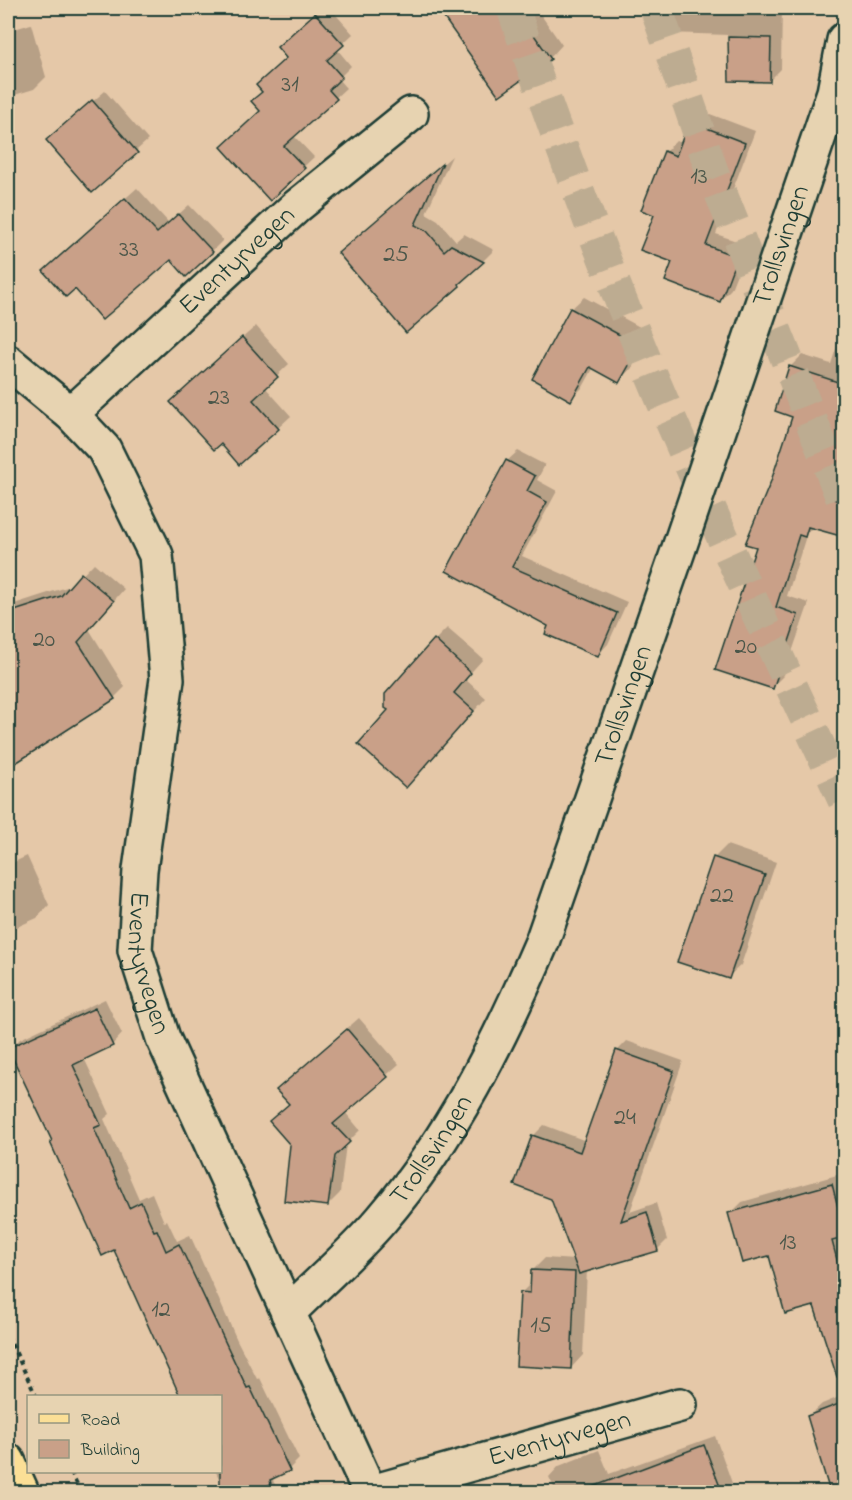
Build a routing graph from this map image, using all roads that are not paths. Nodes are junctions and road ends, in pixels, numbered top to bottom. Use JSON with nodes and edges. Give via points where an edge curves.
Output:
{"nodes":[{"id":1,"x":844,"y":40,"type":"edge"},
{"id":2,"x":411,"y":114,"type":"dead end"},
{"id":3,"x":8,"y":362,"type":"edge"},
{"id":4,"x":71,"y":414,"type":"junction"},
{"id":5,"x":288,"y":1313,"type":"junction"},
{"id":6,"x":680,"y":1405,"type":"dead end"},
{"id":7,"x":8,"y":1461,"type":"edge"},
{"id":8,"x":22,"y":1492,"type":"edge"},
{"id":9,"x":371,"y":1492,"type":"edge"}],
"edges":[{"from":1,"to":5,"type":"street","name":"Trollsvingen","via":[[834,92],[542,942],[522,988],[487,1061],[436,1149],[381,1221]]},
{"from":2,"to":4,"type":"street","name":"Eventyrvegen","via":[[296,207]]},
{"from":3,"to":4,"type":"street","name":"Eventyrvegen"},
{"from":4,"to":5,"type":"street","name":"Eventyrvegen","via":[[104,449],[156,555],[167,679],[140,870],[135,950],[163,1038]]},
{"from":5,"to":9,"type":"street","name":"Eventyrvegen"},
{"from":6,"to":9,"type":"street","name":"Eventyrvegen"},
{"from":7,"to":8,"type":"main road"}]}
